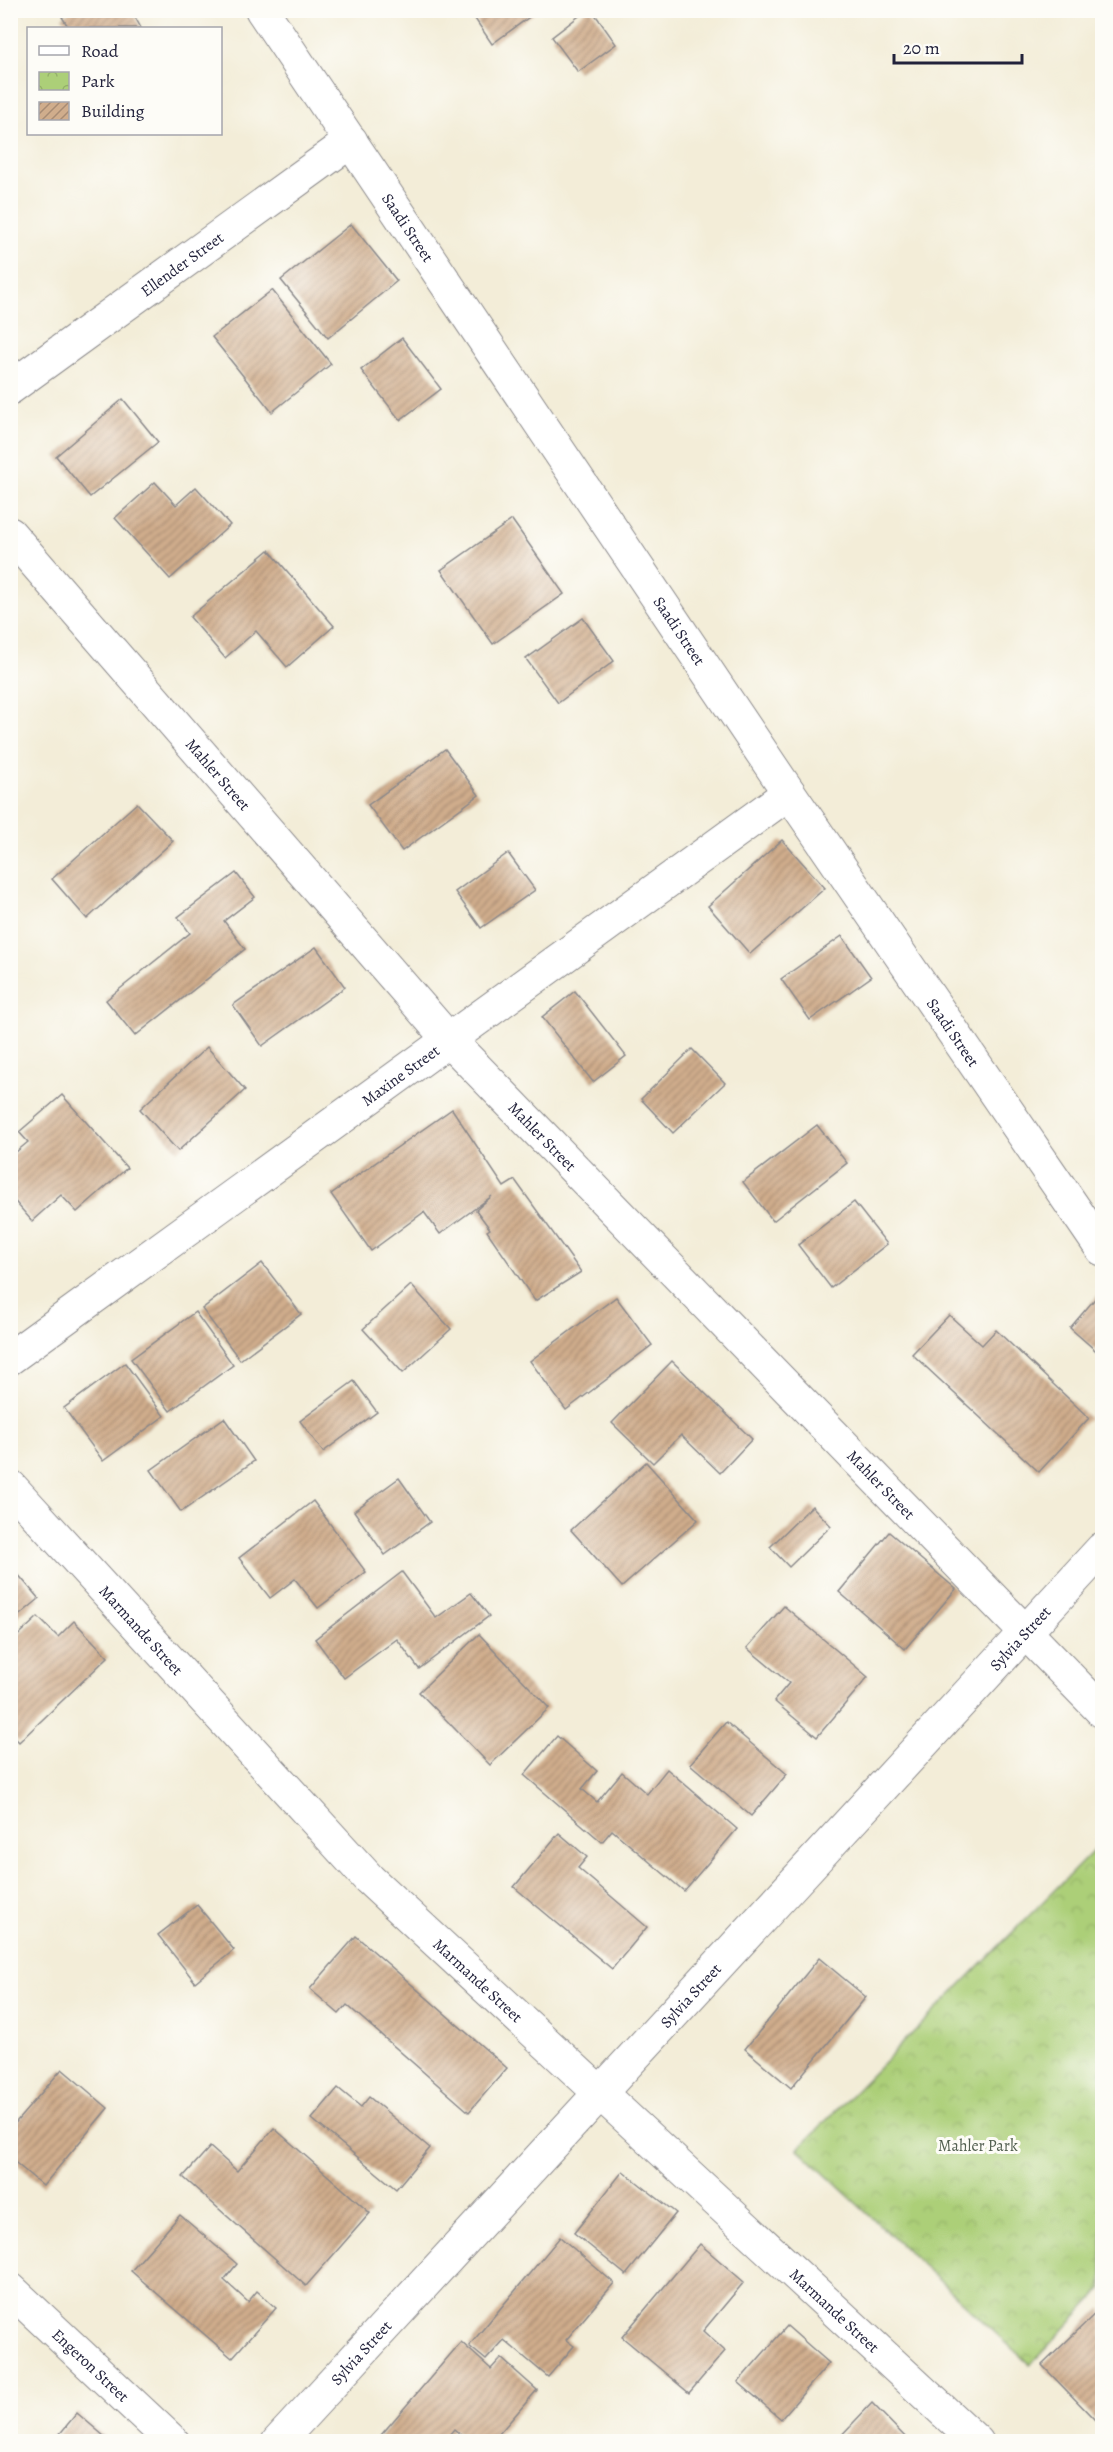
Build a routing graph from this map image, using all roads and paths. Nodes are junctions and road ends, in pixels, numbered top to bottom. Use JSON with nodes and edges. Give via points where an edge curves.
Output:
{"nodes":[{"id":1,"x":262,"y":10,"type":"edge"},
{"id":2,"x":351,"y":141,"type":"junction"},
{"id":3,"x":10,"y":388,"type":"edge"},
{"id":4,"x":10,"y":534,"type":"edge"},
{"id":5,"x":789,"y":793,"type":"junction"},
{"id":6,"x":449,"y":1040,"type":"junction"},
{"id":7,"x":1102,"y":1249,"type":"edge"},
{"id":8,"x":10,"y":1359,"type":"edge"},
{"id":9,"x":10,"y":1486,"type":"edge"},
{"id":10,"x":1102,"y":1549,"type":"edge"},
{"id":11,"x":1025,"y":1632,"type":"junction"},
{"id":12,"x":1102,"y":1711,"type":"edge"},
{"id":13,"x":600,"y":2093,"type":"junction"},
{"id":14,"x":10,"y":2289,"type":"edge"},
{"id":15,"x":172,"y":2442,"type":"edge"},
{"id":16,"x":278,"y":2442,"type":"edge"},
{"id":17,"x":977,"y":2442,"type":"edge"}],
"edges":[{"from":1,"to":2,"type":"street","name":"Saadi Street"},
{"from":2,"to":3,"type":"street","name":"Ellender Street"},
{"from":2,"to":5,"type":"street","name":"Saadi Street"},
{"from":4,"to":6,"type":"street","name":"Mahler Street"},
{"from":5,"to":6,"type":"street","name":"Maxine Street"},
{"from":5,"to":7,"type":"street","name":"Saadi Street"},
{"from":6,"to":8,"type":"street","name":"Maxine Street"},
{"from":6,"to":11,"type":"street","name":"Mahler Street"},
{"from":9,"to":13,"type":"street","name":"Marmande Street","via":[[369,1879]]},
{"from":10,"to":11,"type":"street","name":"Sylvia Street"},
{"from":11,"to":12,"type":"street","name":"Mahler Street"},
{"from":11,"to":13,"type":"street","name":"Sylvia Street"},
{"from":13,"to":16,"type":"street","name":"Sylvia Street"},
{"from":13,"to":17,"type":"street","name":"Marmande Street"},
{"from":14,"to":15,"type":"street","name":"Engeron Street"}]}
